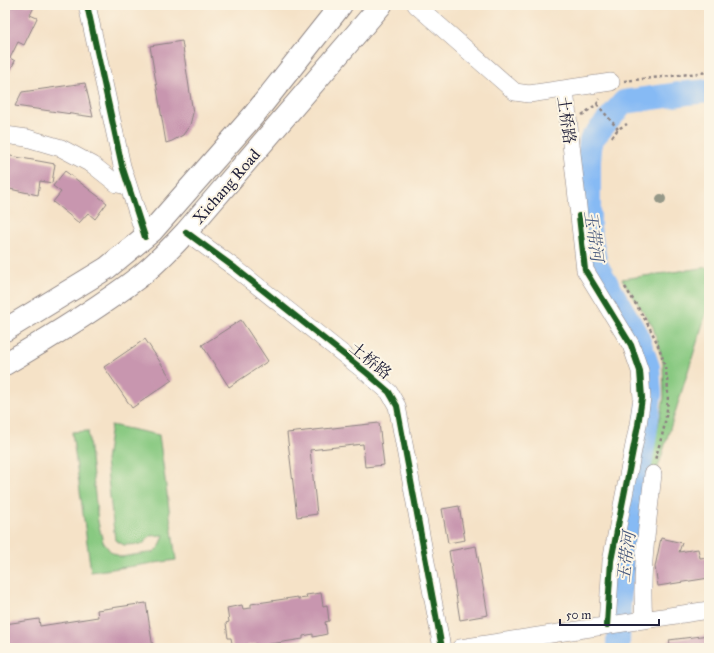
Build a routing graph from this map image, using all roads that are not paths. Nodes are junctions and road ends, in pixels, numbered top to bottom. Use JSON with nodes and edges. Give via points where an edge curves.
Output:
{"nodes":[{"id":1,"x":87,"y":5,"type":"edge"},
{"id":2,"x":342,"y":5,"type":"edge"},
{"id":3,"x":381,"y":5,"type":"edge"},
{"id":4,"x":416,"y":5,"type":"edge"},
{"id":5,"x":611,"y":82,"type":"road end"},
{"id":6,"x":565,"y":90,"type":"junction"},
{"id":7,"x":5,"y":135,"type":"edge"},
{"id":8,"x":128,"y":186,"type":"junction"},
{"id":9,"x":186,"y":232,"type":"junction"},
{"id":10,"x":144,"y":237,"type":"junction"},
{"id":11,"x":5,"y":330,"type":"edge"},
{"id":12,"x":5,"y":364,"type":"edge"},
{"id":13,"x":653,"y":474,"type":"dead end"},
{"id":14,"x":709,"y":610,"type":"edge"},
{"id":15,"x":642,"y":620,"type":"junction"},
{"id":16,"x":609,"y":625,"type":"junction"},
{"id":17,"x":442,"y":648,"type":"edge"},
{"id":18,"x":460,"y":648,"type":"edge"}],
"edges":[{"from":1,"to":8,"type":"street"},
{"from":2,"to":10,"type":"main road","name":"Xichang Road","via":[[253,116],[176,205]]},
{"from":3,"to":9,"type":"main road","name":"Xichang Road"},
{"from":4,"to":6,"type":"street","name":"土桥路","via":[[515,92],[529,94]]},
{"from":5,"to":6,"type":"street"},
{"from":6,"to":16,"type":"street","name":"土桥路","via":[[585,270],[630,345],[640,371],[642,398],[638,425],[610,561]]},
{"from":7,"to":8,"type":"street","via":[[27,138],[61,148],[93,165],[117,184]]},
{"from":8,"to":10,"type":"street"},
{"from":9,"to":12,"type":"main road","name":"Xichang Road","via":[[167,253],[140,276],[101,304]]},
{"from":9,"to":17,"type":"street","name":"土桥路","via":[[390,392],[397,406]]},
{"from":10,"to":11,"type":"main road","name":"Xichang Road","via":[[107,268]]},
{"from":13,"to":15,"type":"street","via":[[643,574]]},
{"from":14,"to":15,"type":"street"},
{"from":15,"to":16,"type":"street"},
{"from":16,"to":18,"type":"street"}]}
